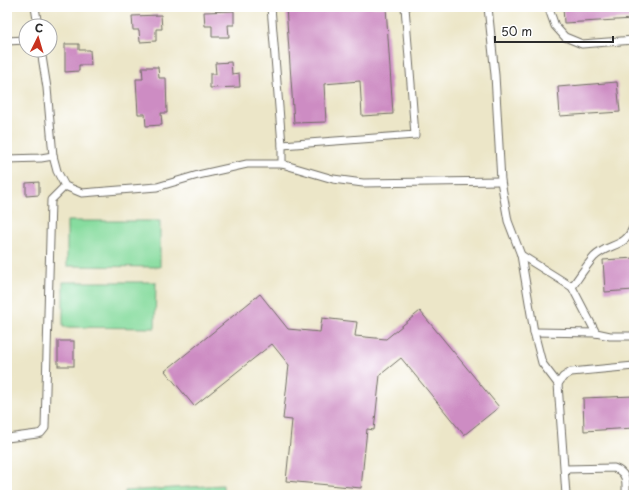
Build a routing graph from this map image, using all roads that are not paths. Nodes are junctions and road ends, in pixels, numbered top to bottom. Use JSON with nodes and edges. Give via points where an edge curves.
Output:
{"nodes":[{"id":1,"x":35,"y":7,"type":"edge"},
{"id":2,"x":272,"y":7,"type":"edge"},
{"id":3,"x":405,"y":7,"type":"edge"},
{"id":4,"x":488,"y":7,"type":"edge"},
{"id":5,"x":550,"y":7,"type":"edge"},
{"id":6,"x":37,"y":18,"type":"edge"},
{"id":7,"x":18,"y":40,"type":"edge"},
{"id":8,"x":634,"y":40,"type":"edge"},
{"id":9,"x":7,"y":41,"type":"edge"},
{"id":10,"x":42,"y":58,"type":"edge"},
{"id":11,"x":282,"y":145,"type":"junction"},
{"id":12,"x":53,"y":156,"type":"junction"},
{"id":13,"x":7,"y":159,"type":"edge"},
{"id":14,"x":282,"y":164,"type":"junction"},
{"id":15,"x":501,"y":180,"type":"junction"},
{"id":16,"x":65,"y":186,"type":"junction"},
{"id":17,"x":634,"y":226,"type":"edge"},
{"id":18,"x":521,"y":254,"type":"junction"},
{"id":19,"x":572,"y":287,"type":"junction"},
{"id":20,"x":534,"y":332,"type":"junction"},
{"id":21,"x":596,"y":333,"type":"junction"},
{"id":22,"x":634,"y":336,"type":"edge"},
{"id":23,"x":634,"y":366,"type":"edge"},
{"id":24,"x":558,"y":384,"type":"junction"},
{"id":25,"x":7,"y":438,"type":"edge"},
{"id":26,"x":565,"y":469,"type":"junction"},
{"id":27,"x":566,"y":495,"type":"edge"},
{"id":28,"x":626,"y":495,"type":"edge"}],
"edges":[{"from":1,"to":6,"type":"lane"},
{"from":2,"to":11,"type":"lane"},
{"from":3,"to":11,"type":"lane","via":[[415,135]]},
{"from":4,"to":15,"type":"lane"},
{"from":5,"to":8,"type":"lane","via":[[555,26],[565,37],[576,42],[582,44]]},
{"from":7,"to":9,"type":"lane"},
{"from":10,"to":12,"type":"lane"},
{"from":11,"to":14,"type":"lane"},
{"from":12,"to":13,"type":"lane"},
{"from":12,"to":16,"type":"lane"},
{"from":14,"to":15,"type":"lane","via":[[333,179],[363,183]]},
{"from":14,"to":16,"type":"lane","via":[[247,164],[158,187],[82,193]]},
{"from":15,"to":18,"type":"lane","via":[[508,221]]},
{"from":16,"to":25,"type":"lane","via":[[51,200],[46,424],[41,433]]},
{"from":17,"to":19,"type":"lane","via":[[628,238],[595,257]]},
{"from":18,"to":19,"type":"lane"},
{"from":18,"to":20,"type":"lane"},
{"from":19,"to":21,"type":"lane"},
{"from":20,"to":21,"type":"lane"},
{"from":20,"to":24,"type":"lane","via":[[542,363]]},
{"from":21,"to":22,"type":"lane"},
{"from":23,"to":24,"type":"lane","via":[[571,372]]},
{"from":24,"to":26,"type":"lane"},
{"from":26,"to":27,"type":"lane"},
{"from":26,"to":28,"type":"lane","via":[[620,470],[625,475]]}]}
